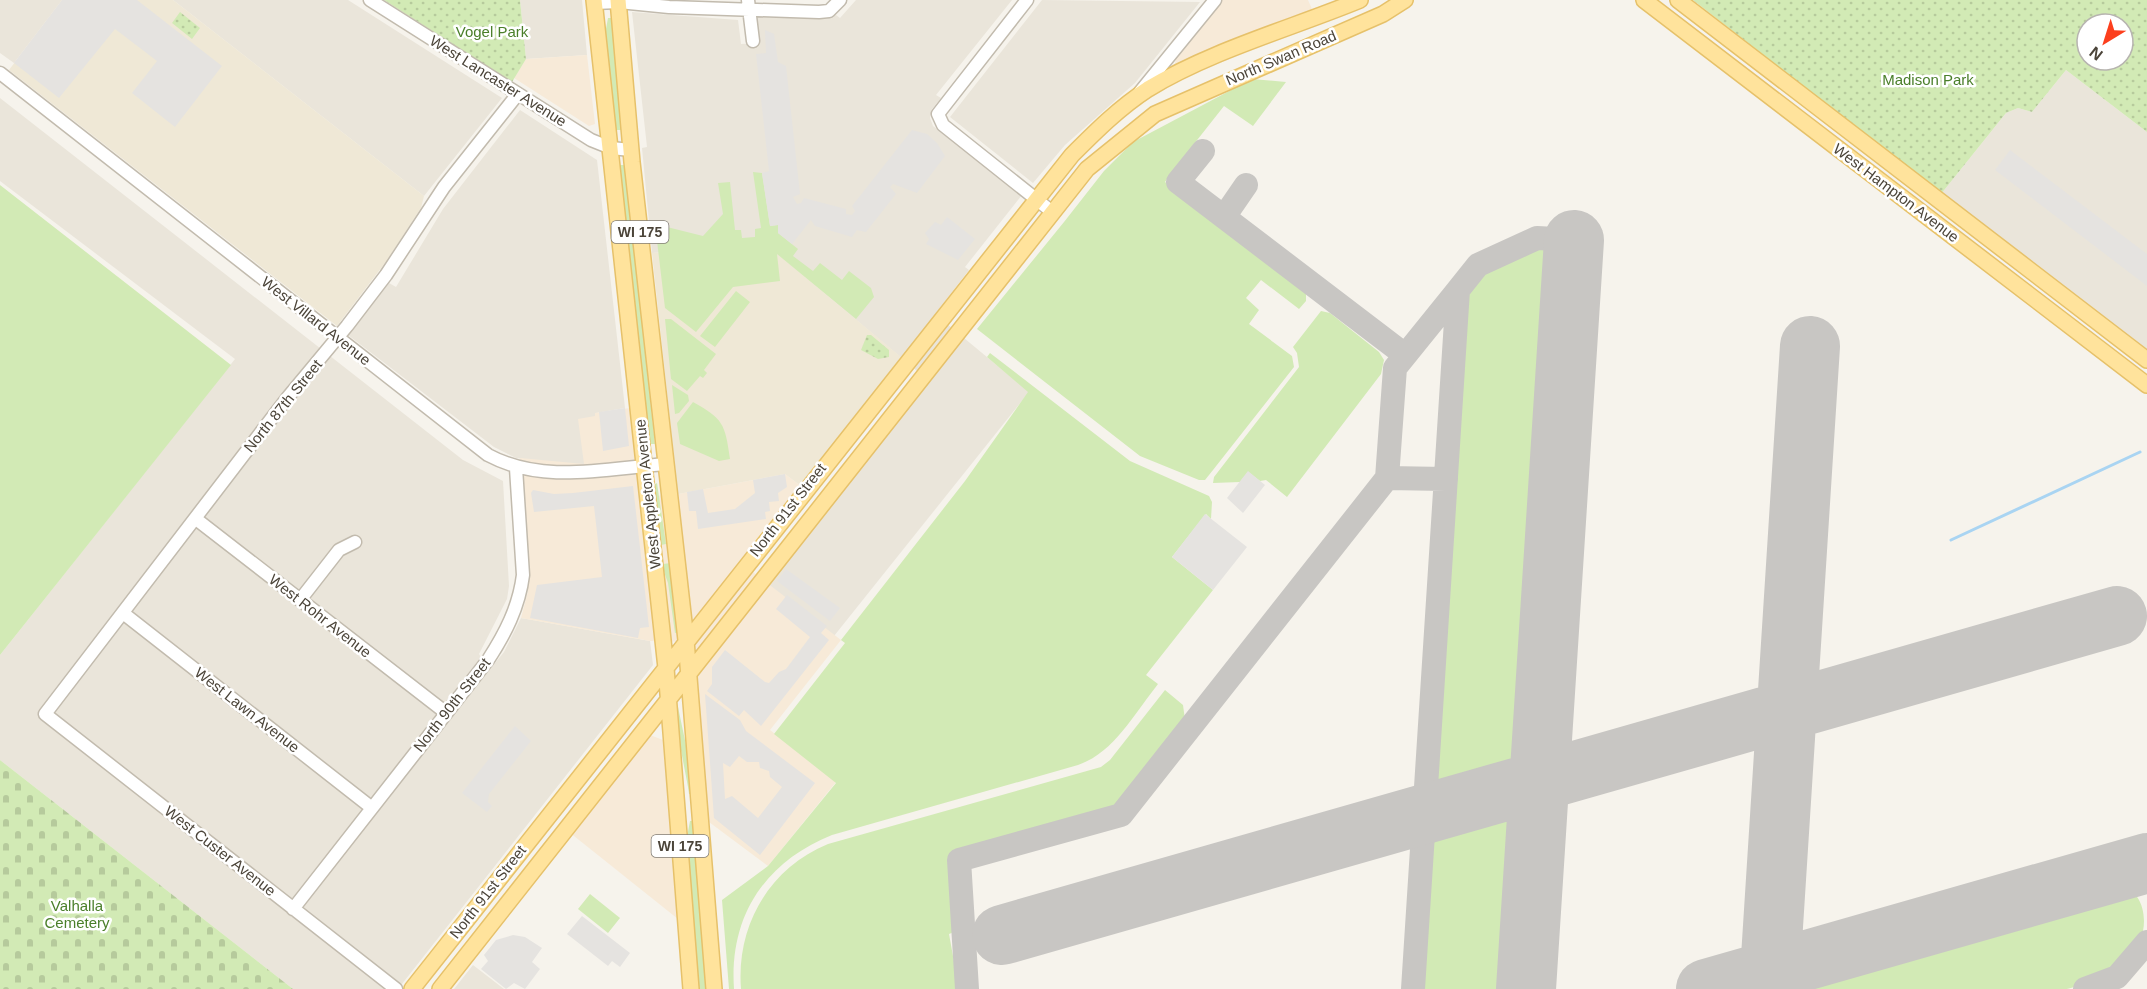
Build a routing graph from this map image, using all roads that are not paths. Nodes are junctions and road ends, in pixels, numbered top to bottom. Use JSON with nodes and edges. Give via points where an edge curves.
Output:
{"nodes":[{"id":1,"x":370,"y":0,"type":"edge"},
{"id":2,"x":840,"y":0,"type":"edge"},
{"id":3,"x":1026,"y":0,"type":"edge"},
{"id":4,"x":1215,"y":0,"type":"edge"},
{"id":5,"x":1360,"y":0,"type":"edge"},
{"id":6,"x":1405,"y":0,"type":"edge"},
{"id":7,"x":1644,"y":0,"type":"edge"},
{"id":8,"x":1678,"y":0,"type":"edge"},
{"id":9,"x":618,"y":1,"type":"edge"},
{"id":10,"x":594,"y":2,"type":"edge"},
{"id":11,"x":749,"y":5,"type":"edge"},
{"id":12,"x":753,"y":41,"type":"dead end"},
{"id":13,"x":1179,"y":46,"type":"junction"},
{"id":14,"x":0,"y":73,"type":"edge"},
{"id":15,"x":1172,"y":77,"type":"junction"},
{"id":16,"x":517,"y":95,"type":"junction"},
{"id":17,"x":1133,"y":100,"type":"junction"},
{"id":18,"x":1155,"y":114,"type":"junction"},
{"id":19,"x":611,"y":148,"type":"junction"},
{"id":20,"x":631,"y":150,"type":"junction"},
{"id":21,"x":1036,"y":199,"type":"junction"},
{"id":22,"x":1051,"y":211,"type":"junction"},
{"id":23,"x":338,"y":338,"type":"junction"},
{"id":24,"x":2147,"y":360,"type":"edge"},
{"id":25,"x":2147,"y":385,"type":"edge"},
{"id":26,"x":667,"y":464,"type":"junction"},
{"id":27,"x":645,"y":465,"type":"junction"},
{"id":28,"x":516,"y":468,"type":"junction"},
{"id":29,"x":195,"y":519,"type":"junction"},
{"id":30,"x":355,"y":542,"type":"dead end"},
{"id":31,"x":654,"y":552,"type":"junction"},
{"id":32,"x":678,"y":553,"type":"junction"},
{"id":33,"x":681,"y":589,"type":"junction"},
{"id":34,"x":300,"y":600,"type":"junction"},
{"id":35,"x":712,"y":607,"type":"junction"},
{"id":36,"x":123,"y":613,"type":"junction"},
{"id":37,"x":686,"y":640,"type":"junction"},
{"id":38,"x":666,"y":668,"type":"junction"},
{"id":39,"x":689,"y":676,"type":"junction"},
{"id":40,"x":668,"y":703,"type":"junction"},
{"id":41,"x":445,"y":712,"type":"junction"},
{"id":42,"x":45,"y":714,"type":"joint"},
{"id":43,"x":644,"y":733,"type":"junction"},
{"id":44,"x":671,"y":741,"type":"junction"},
{"id":45,"x":372,"y":808,"type":"junction"},
{"id":46,"x":293,"y":909,"type":"junction"},
{"id":47,"x":396,"y":989,"type":"edge"},
{"id":48,"x":412,"y":989,"type":"edge"},
{"id":49,"x":440,"y":989,"type":"edge"},
{"id":50,"x":691,"y":989,"type":"edge"},
{"id":51,"x":714,"y":989,"type":"edge"}],
"edges":[{"from":1,"to":16,"type":"street","name":"West Lancaster Avenue"},
{"from":2,"to":11,"type":"street","via":[[830,11]]},
{"from":3,"to":21,"type":"street","via":[[941,109],[939,120]]},
{"from":4,"to":13,"type":"street","name":"North 91st Street"},
{"from":5,"to":15,"type":"main road","name":"North Swan Road"},
{"from":6,"to":18,"type":"main road","name":"North Swan Road","via":[[1383,14]]},
{"from":7,"to":25,"type":"main road","name":"West Hampton Avenue"},
{"from":8,"to":24,"type":"main road","name":"West Hampton Avenue"},
{"from":9,"to":10,"type":"street"},
{"from":9,"to":11,"type":"street"},
{"from":9,"to":20,"type":"main road","name":"West Appleton Avenue","number":"WI 175"},
{"from":10,"to":19,"type":"main road","name":"West Appleton Avenue","number":"WI 175"},
{"from":11,"to":12,"type":"street"},
{"from":13,"to":15,"type":"street","name":"North 91st Street"},
{"from":13,"to":17,"type":"street","name":"North 91st Street"},
{"from":14,"to":23,"type":"street","name":"West Villard Avenue"},
{"from":15,"to":17,"type":"main road","name":"North Swan Road"},
{"from":15,"to":18,"type":"main road","via":[[1170,91]]},
{"from":16,"to":19,"type":"street","name":"West Lancaster Avenue"},
{"from":16,"to":23,"type":"street","name":"North 87th Street","via":[[444,187],[386,275]]},
{"from":17,"to":21,"type":"main road","name":"North 91st Street","via":[[1072,155]]},
{"from":18,"to":22,"type":"main road","name":"North 91st Street","via":[[1087,169]]},
{"from":19,"to":20,"type":"street","name":"West Lancaster Avenue"},
{"from":19,"to":27,"type":"main road","name":"West Appleton Avenue","number":"WI 175"},
{"from":20,"to":26,"type":"main road","name":"West Appleton Avenue","number":"WI 175"},
{"from":21,"to":22,"type":"street"},
{"from":21,"to":35,"type":"main road","name":"North 91st Street"},
{"from":22,"to":39,"type":"main road","name":"North 91st Street"},
{"from":23,"to":28,"type":"street","name":"West Villard Avenue","via":[[476,447]]},
{"from":23,"to":29,"type":"street","name":"North 87th Street"},
{"from":26,"to":27,"type":"street","name":"West Villard Avenue"},
{"from":26,"to":32,"type":"main road","name":"West Appleton Avenue","number":"WI 175"},
{"from":27,"to":28,"type":"street","name":"West Villard Avenue","via":[[555,473]]},
{"from":27,"to":31,"type":"main road","name":"West Appleton Avenue","number":"WI 175"},
{"from":28,"to":41,"type":"street","name":"North 90th Street","via":[[523,558],[515,611],[498,645]]},
{"from":29,"to":34,"type":"street","name":"West Rohr Avenue"},
{"from":29,"to":36,"type":"street","name":"North 87th Street"},
{"from":30,"to":34,"type":"street","via":[[339,550]]},
{"from":31,"to":32,"type":"main road"},
{"from":31,"to":38,"type":"main road","name":"West Appleton Avenue","number":"WI 175"},
{"from":32,"to":33,"type":"main road","name":"West Appleton Avenue","number":"WI 175"},
{"from":33,"to":35,"type":"main road","via":[[695,609]]},
{"from":33,"to":37,"type":"main road","name":"West Appleton Avenue","number":"WI 175"},
{"from":34,"to":41,"type":"street","name":"West Rohr Avenue"},
{"from":35,"to":37,"type":"main road","name":"North 91st Street"},
{"from":36,"to":42,"type":"street","name":"North 87th Street"},
{"from":36,"to":45,"type":"street","name":"West Lawn Avenue"},
{"from":37,"to":38,"type":"main road","name":"North 91st Street"},
{"from":37,"to":39,"type":"main road","name":"West Appleton Avenue","number":"WI 175"},
{"from":38,"to":40,"type":"main road","name":"West Appleton Avenue","number":"WI 175"},
{"from":38,"to":48,"type":"main road","name":"North 91st Street"},
{"from":39,"to":40,"type":"main road","name":"North 91st Street"},
{"from":39,"to":51,"type":"main road","name":"West Appleton Avenue","number":"WI 175"},
{"from":40,"to":43,"type":"main road","name":"North 91st Street"},
{"from":40,"to":44,"type":"main road","name":"West Appleton Avenue","number":"WI 175"},
{"from":41,"to":45,"type":"street","name":"North 90th Street"},
{"from":42,"to":46,"type":"street","name":"West Custer Avenue"},
{"from":43,"to":44,"type":"main road","via":[[656,730]]},
{"from":43,"to":49,"type":"main road","name":"North 91st Street"},
{"from":44,"to":50,"type":"main road","name":"West Appleton Avenue","number":"WI 175"},
{"from":45,"to":46,"type":"street","name":"North 90th Street"},
{"from":46,"to":47,"type":"street","name":"West Custer Avenue"}]}
